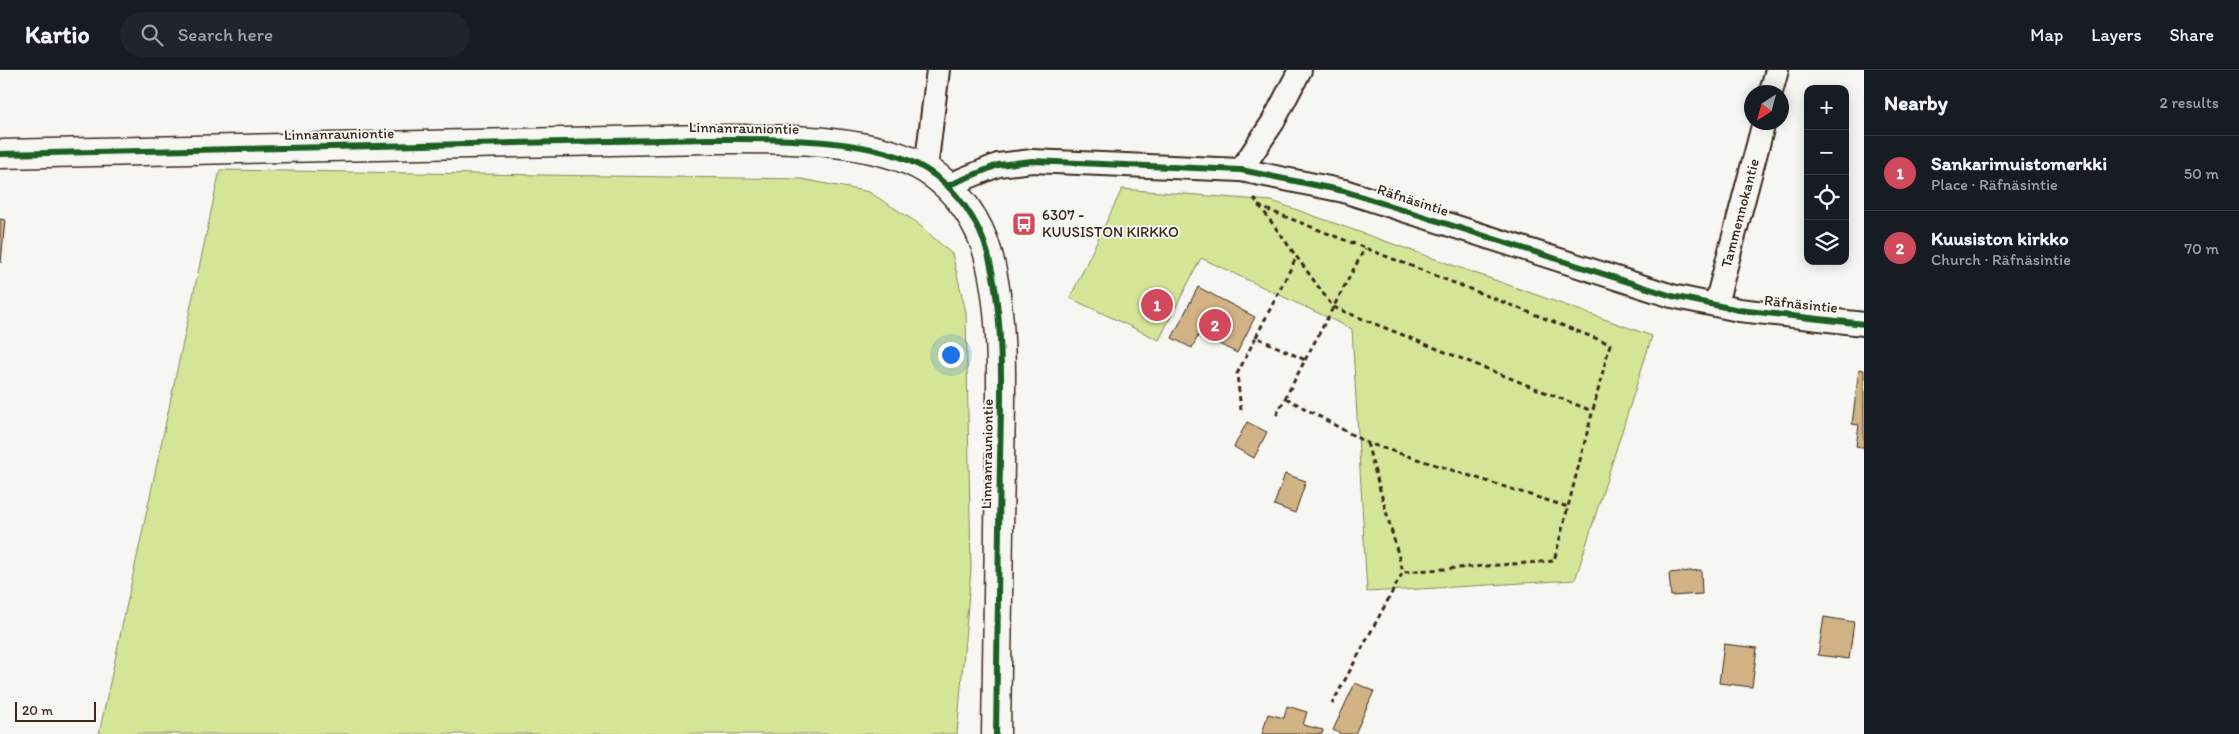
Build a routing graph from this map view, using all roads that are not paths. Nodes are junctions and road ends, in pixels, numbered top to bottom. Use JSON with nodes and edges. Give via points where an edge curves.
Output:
{"nodes":[{"id":1,"x":938,"y":70,"type":"edge"},
{"id":2,"x":1300,"y":70,"type":"edge"},
{"id":3,"x":1777,"y":70,"type":"edge"},
{"id":4,"x":1774,"y":85,"type":"edge"},
{"id":5,"x":1762,"y":130,"type":"edge"},
{"id":6,"x":0,"y":154,"type":"edge"},
{"id":7,"x":926,"y":169,"type":"junction"},
{"id":8,"x":1241,"y":170,"type":"junction"},
{"id":9,"x":949,"y":185,"type":"junction"},
{"id":10,"x":1716,"y":304,"type":"junction"},
{"id":11,"x":1864,"y":324,"type":"edge"},
{"id":12,"x":996,"y":734,"type":"edge"}],
"edges":[{"from":1,"to":7,"type":"street"},
{"from":2,"to":8,"type":"street","via":[[1273,122]]},
{"from":3,"to":4,"type":"street"},
{"from":5,"to":10,"type":"street","name":"Tammennokantie"},
{"from":6,"to":7,"type":"street","name":"Linnanrauniontie","via":[[784,140],[858,147],[896,156]]},
{"from":7,"to":9,"type":"street","name":"Linnanrauniontie"},
{"from":8,"to":9,"type":"street","name":"Räfnäsintie","via":[[1032,161],[998,165]]},
{"from":8,"to":10,"type":"street","name":"Räfnäsintie","via":[[1344,192],[1672,296]]},
{"from":9,"to":12,"type":"street","name":"Linnanrauniontie","via":[[968,212],[988,253],[1001,364]]},
{"from":10,"to":11,"type":"street","name":"Räfnäsintie","via":[[1739,310]]}]}
